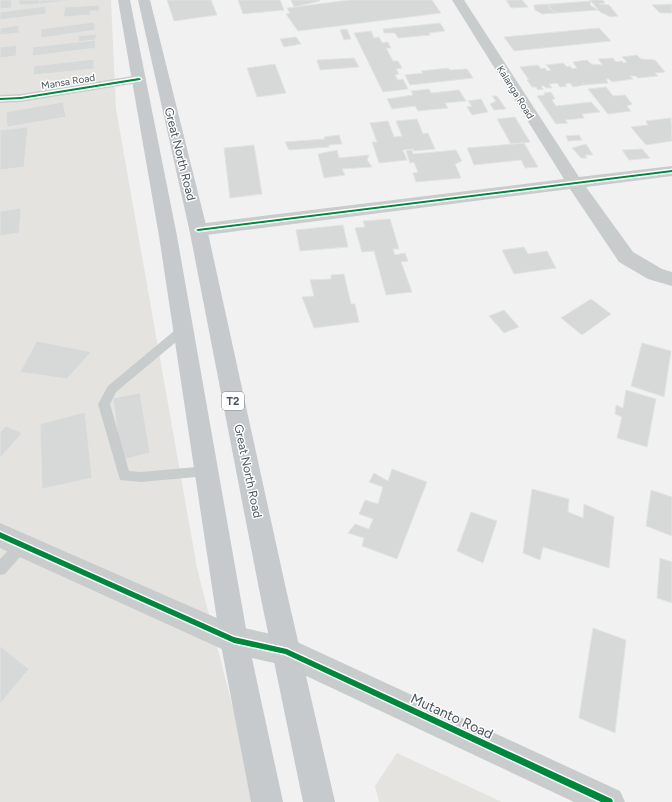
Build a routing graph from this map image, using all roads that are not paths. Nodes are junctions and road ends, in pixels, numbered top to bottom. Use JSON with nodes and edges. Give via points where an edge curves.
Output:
{"nodes":[{"id":1,"x":124,"y":0,"type":"edge"},
{"id":2,"x":144,"y":0,"type":"edge"},
{"id":3,"x":458,"y":0,"type":"edge"},
{"id":4,"x":139,"y":79,"type":"junction"},
{"id":5,"x":0,"y":99,"type":"edge"},
{"id":6,"x":672,"y":171,"type":"edge"},
{"id":7,"x":576,"y":184,"type":"junction"},
{"id":8,"x":198,"y":230,"type":"junction"},
{"id":9,"x":672,"y":279,"type":"edge"},
{"id":10,"x":184,"y":328,"type":"junction"},
{"id":11,"x":207,"y":471,"type":"junction"},
{"id":12,"x":11,"y":540,"type":"edge"},
{"id":13,"x":0,"y":569,"type":"edge"},
{"id":14,"x":234,"y":640,"type":"junction"},
{"id":15,"x":284,"y":651,"type":"junction"},
{"id":16,"x":268,"y":802,"type":"edge"},
{"id":17,"x":319,"y":802,"type":"edge"},
{"id":18,"x":609,"y":802,"type":"edge"}],
"edges":[{"from":1,"to":4,"type":"main road","name":"Great North Road"},
{"from":2,"to":8,"type":"main road","name":"Great North Road","number":"T2"},
{"from":3,"to":7,"type":"street","name":"Kalanga Road"},
{"from":4,"to":5,"type":"street","name":"Mansa Road","via":[[21,98]]},
{"from":4,"to":10,"type":"main road","name":"Great North Road"},
{"from":6,"to":7,"type":"street"},
{"from":7,"to":8,"type":"street"},
{"from":7,"to":9,"type":"street","name":"Kalanga Road","via":[[626,257],[655,274]]},
{"from":8,"to":15,"type":"main road","name":"Great North Road","number":"T2"},
{"from":10,"to":11,"type":"main road","name":"Great North Road"},
{"from":10,"to":11,"type":"lane","via":[[112,389],[104,404],[124,476],[141,478]]},
{"from":11,"to":14,"type":"main road","name":"Great North Road"},
{"from":12,"to":13,"type":"lane"},
{"from":12,"to":14,"type":"street","name":"Mutanto Road"},
{"from":14,"to":15,"type":"street","name":"Mutanto Road"},
{"from":14,"to":16,"type":"main road","name":"Great North Road"},
{"from":15,"to":17,"type":"main road","name":"Great North Road","number":"T2"},
{"from":15,"to":18,"type":"street","name":"Mutanto Road"}]}
